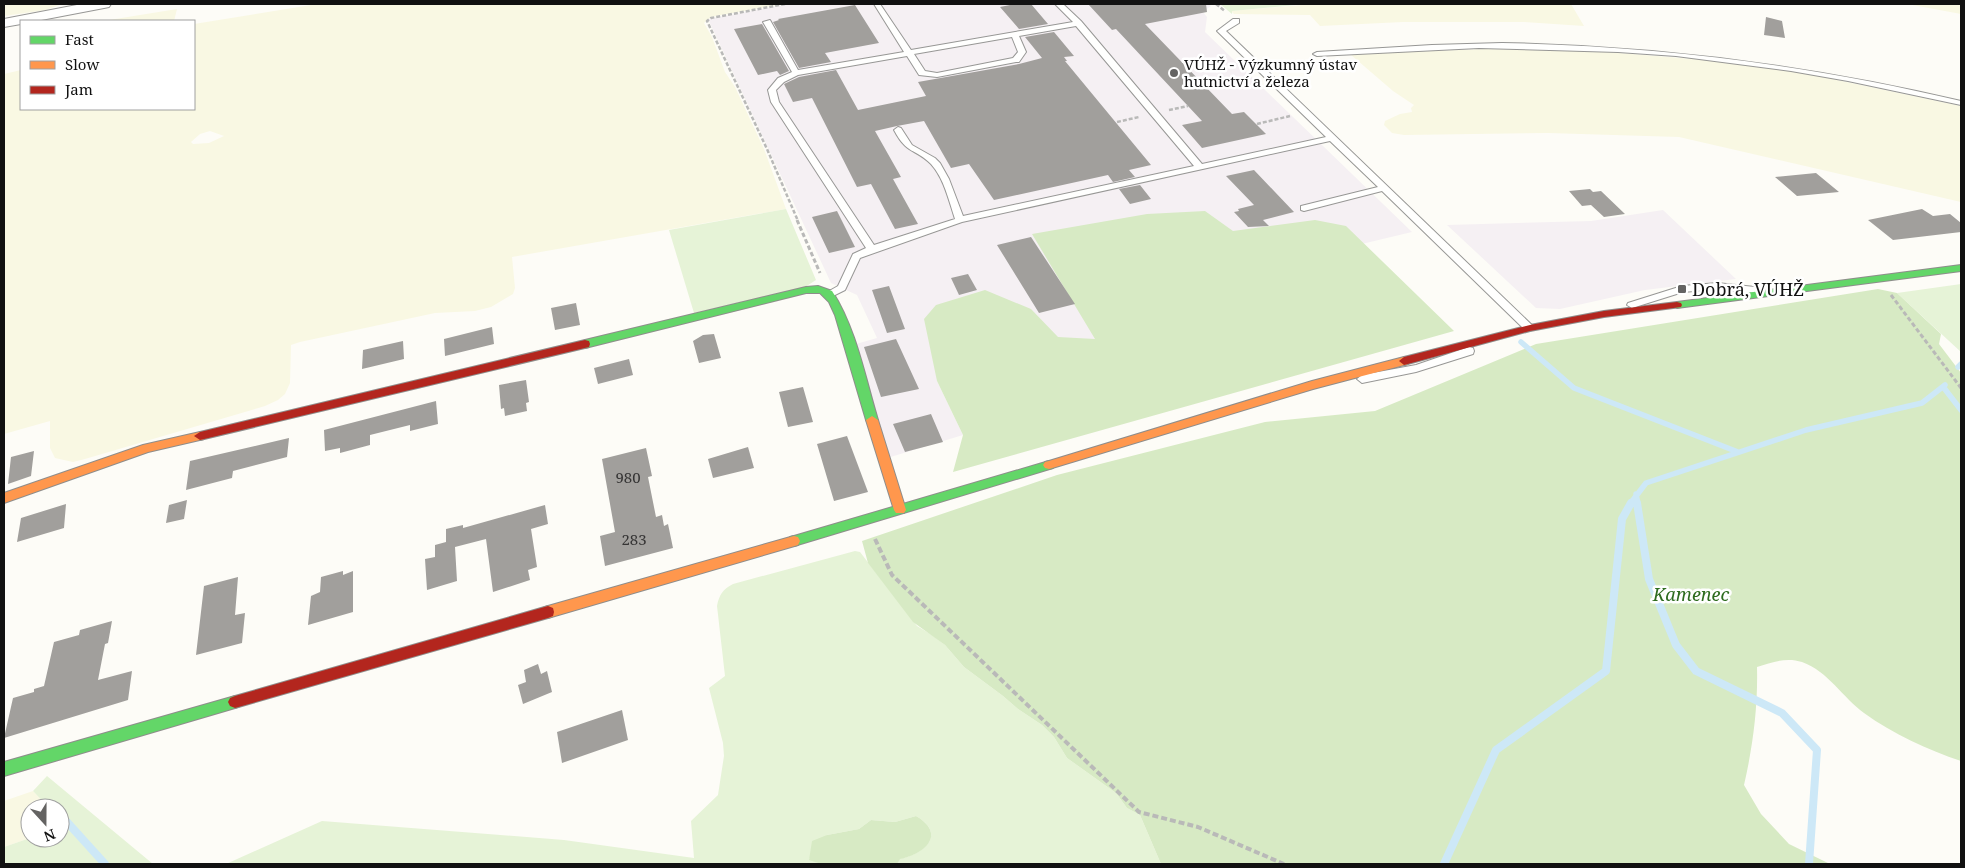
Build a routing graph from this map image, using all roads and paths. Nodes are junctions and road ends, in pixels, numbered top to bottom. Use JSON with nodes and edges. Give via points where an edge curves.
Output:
{"nodes":[{"id":1,"x":104,"y":4,"type":"edge"},
{"id":2,"x":785,"y":4,"type":"edge"},
{"id":3,"x":877,"y":4,"type":"edge"},
{"id":4,"x":1059,"y":4,"type":"edge"},
{"id":5,"x":1216,"y":4,"type":"edge"},
{"id":6,"x":1224,"y":11,"type":"dead end"},
{"id":7,"x":1236,"y":21,"type":"dead end"},
{"id":8,"x":768,"y":22,"type":"dead end"},
{"id":9,"x":4,"y":23,"type":"edge"},
{"id":10,"x":1078,"y":23,"type":"junction"},
{"id":11,"x":1014,"y":34,"type":"junction"},
{"id":12,"x":909,"y":53,"type":"junction"},
{"id":13,"x":1317,"y":54,"type":"dead end"},
{"id":14,"x":796,"y":73,"type":"junction"},
{"id":15,"x":1961,"y":103,"type":"edge"},
{"id":16,"x":1306,"y":112,"type":"junction"},
{"id":17,"x":1257,"y":124,"type":"dead end"},
{"id":18,"x":898,"y":130,"type":"dead end"},
{"id":19,"x":1332,"y":138,"type":"junction"},
{"id":20,"x":1200,"y":167,"type":"junction"},
{"id":21,"x":1384,"y":188,"type":"junction"},
{"id":22,"x":1304,"y":208,"type":"dead end"},
{"id":23,"x":960,"y":220,"type":"junction"},
{"id":24,"x":872,"y":249,"type":"junction"},
{"id":25,"x":1961,"y":268,"type":"edge"},
{"id":26,"x":1878,"y":279,"type":"junction"},
{"id":27,"x":825,"y":291,"type":"junction"},
{"id":28,"x":1530,"y":328,"type":"junction"},
{"id":29,"x":1961,"y":388,"type":"edge"},
{"id":30,"x":4,"y":498,"type":"edge"},
{"id":31,"x":900,"y":510,"type":"junction"},
{"id":32,"x":866,"y":520,"type":"junction"},
{"id":33,"x":4,"y":769,"type":"edge"},
{"id":34,"x":1284,"y":864,"type":"edge"}],
"edges":[{"from":1,"to":9,"type":"street"},
{"from":2,"to":27,"type":"path","via":[[707,21],[767,150],[819,269]]},
{"from":3,"to":12,"type":"lane"},
{"from":4,"to":10,"type":"lane"},
{"from":5,"to":6,"type":"path"},
{"from":7,"to":16,"type":"lane","via":[[1221,31]]},
{"from":8,"to":14,"type":"lane"},
{"from":10,"to":11,"type":"lane"},
{"from":10,"to":20,"type":"lane"},
{"from":11,"to":12,"type":"lane"},
{"from":11,"to":12,"type":"lane","via":[[1022,52],[1016,60],[936,75],[922,72]]},
{"from":12,"to":14,"type":"lane"},
{"from":13,"to":15,"type":"lane","via":[[1502,45],[1597,48],[1808,71]]},
{"from":14,"to":24,"type":"lane","via":[[781,80],[772,90],[775,102]]},
{"from":16,"to":17,"type":"path"},
{"from":16,"to":19,"type":"lane"},
{"from":18,"to":23,"type":"lane","via":[[904,143],[915,153],[933,161],[944,178]]},
{"from":19,"to":20,"type":"lane"},
{"from":19,"to":21,"type":"lane"},
{"from":20,"to":23,"type":"lane"},
{"from":21,"to":22,"type":"lane"},
{"from":21,"to":28,"type":"lane"},
{"from":23,"to":24,"type":"lane"},
{"from":24,"to":27,"type":"lane","via":[[856,256],[842,288]]},
{"from":25,"to":26,"type":"main road"},
{"from":26,"to":28,"type":"main road","via":[[1604,314]]},
{"from":26,"to":29,"type":"path"},
{"from":27,"to":30,"type":"main road","via":[[806,290],[147,448]]},
{"from":27,"to":31,"type":"main road","via":[[840,313]]},
{"from":28,"to":31,"type":"main road","via":[[1312,385]]},
{"from":31,"to":32,"type":"main road"},
{"from":32,"to":33,"type":"main road"},
{"from":32,"to":34,"type":"path","via":[[892,575],[1139,812],[1198,827]]}]}
